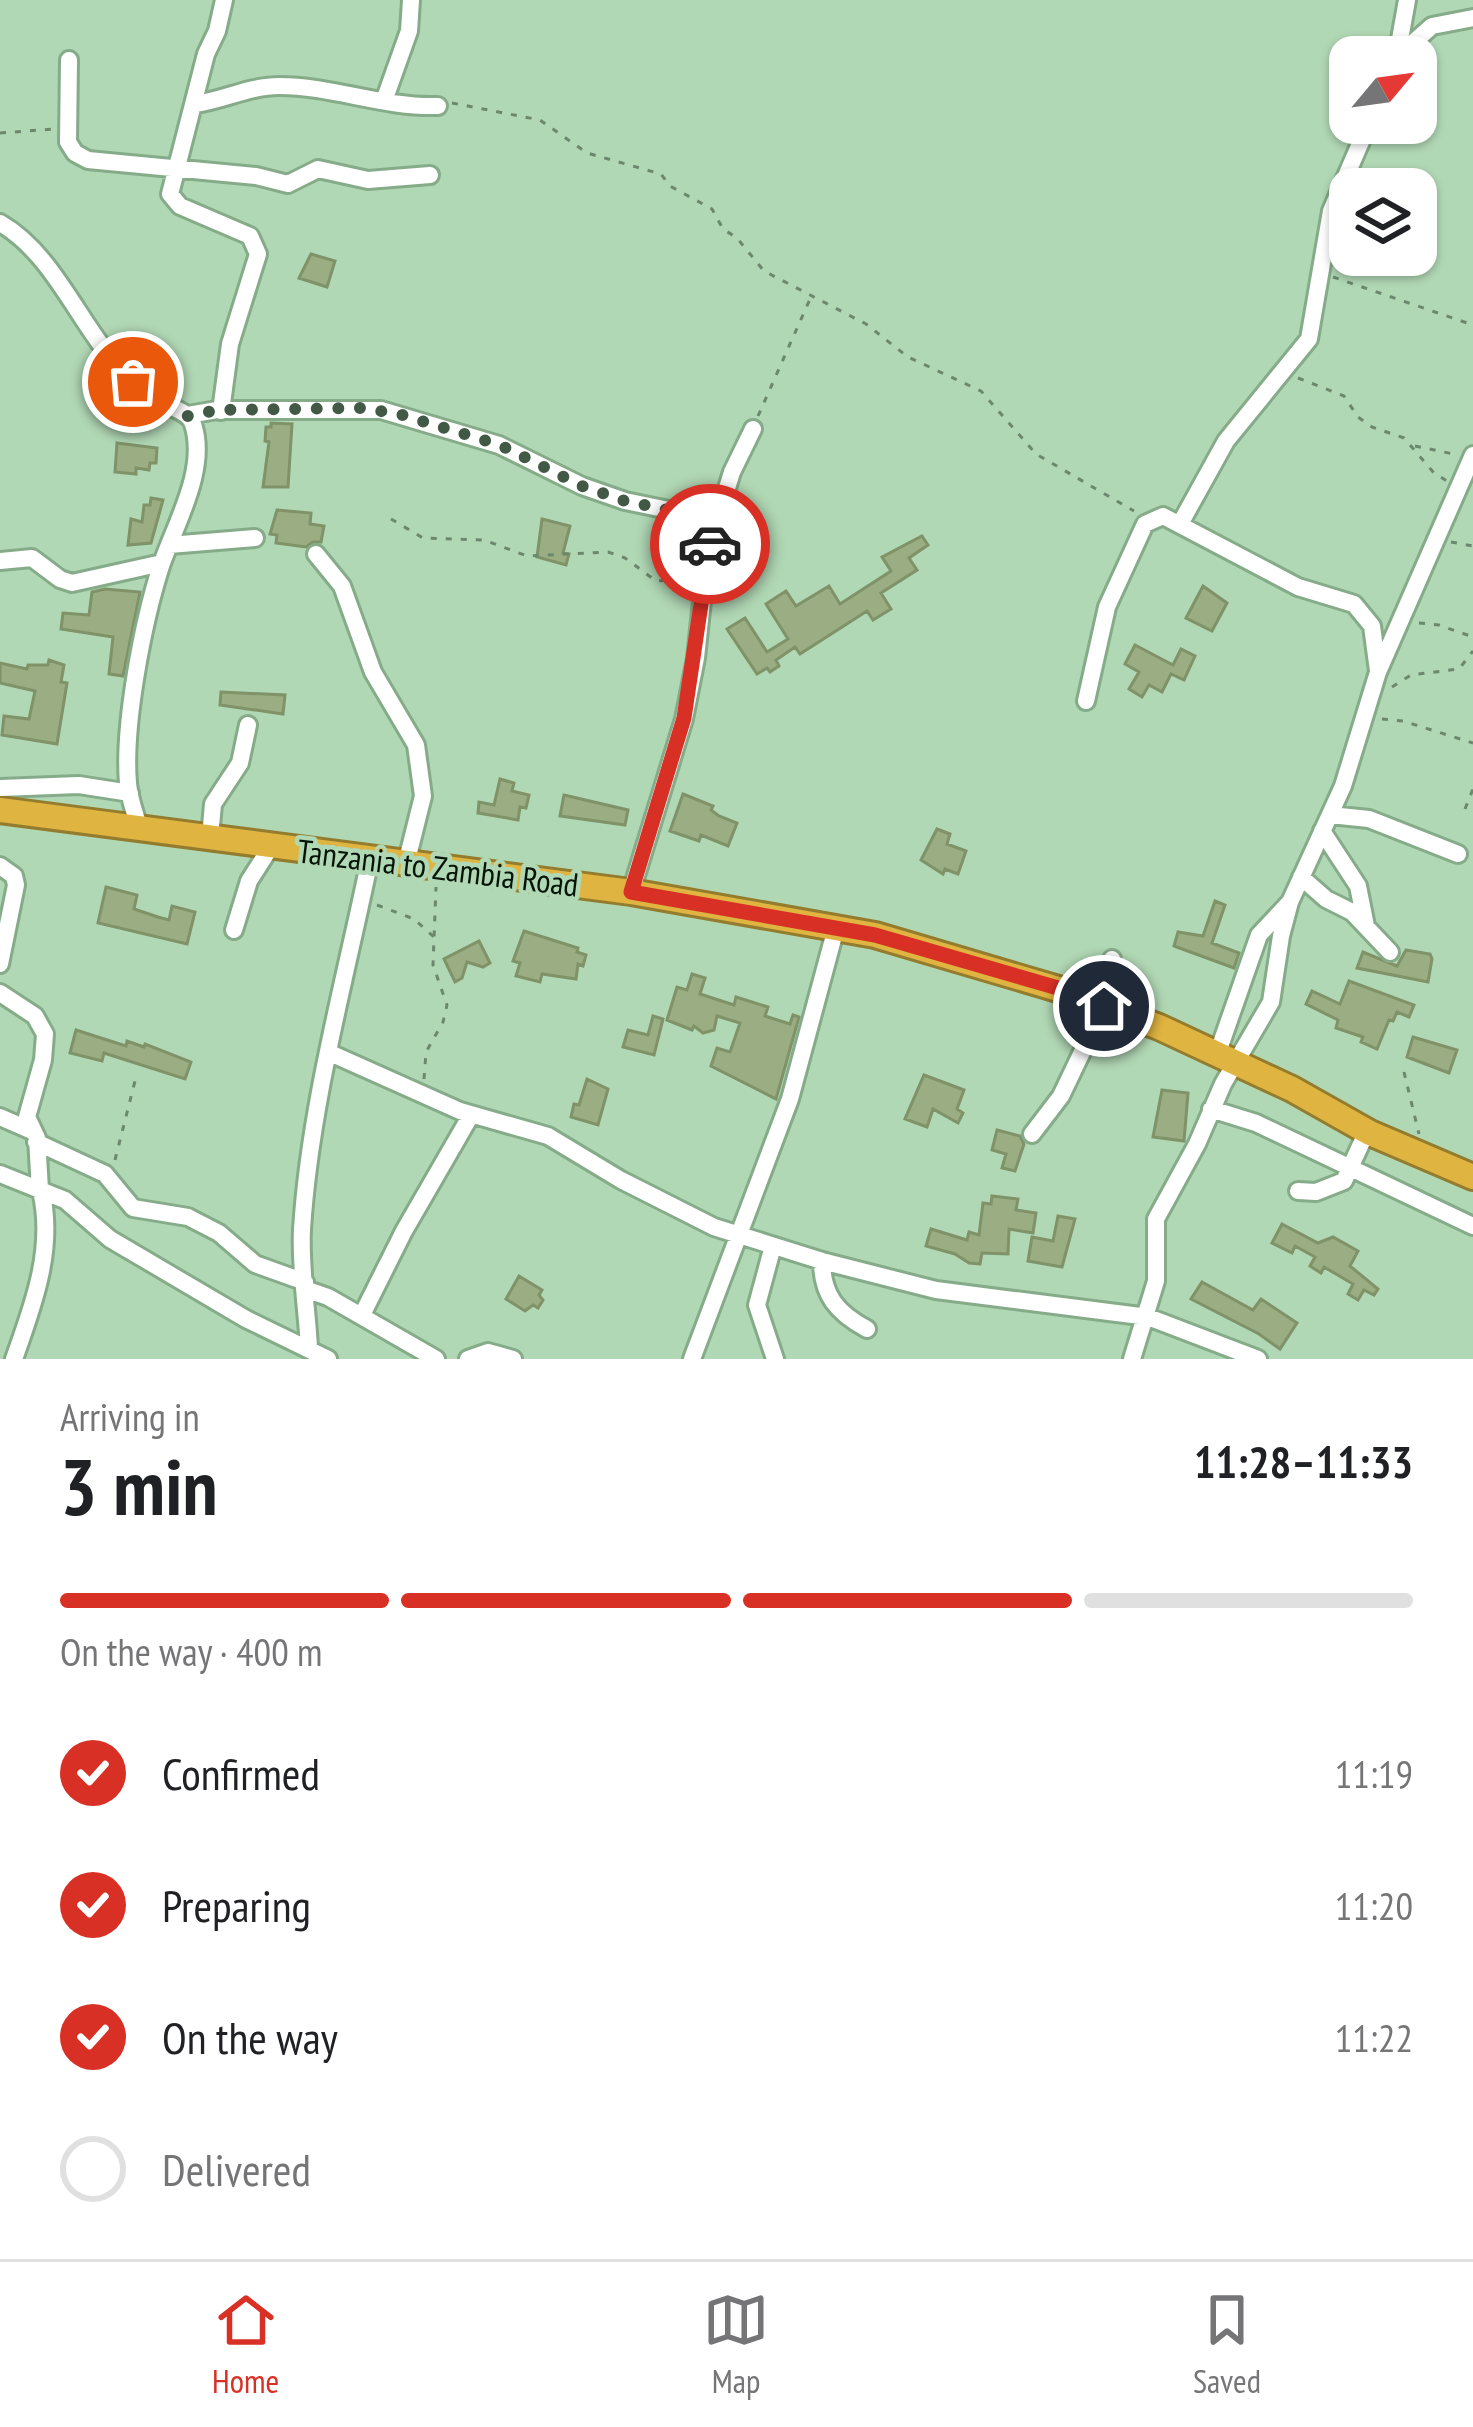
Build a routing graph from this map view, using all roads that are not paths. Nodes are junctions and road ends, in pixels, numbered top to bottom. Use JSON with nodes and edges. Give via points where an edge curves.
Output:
{"nodes":[{"id":1,"x":224,"y":0,"type":"edge"},
{"id":2,"x":411,"y":0,"type":"edge"},
{"id":3,"x":1410,"y":0,"type":"edge"},
{"id":4,"x":1470,"y":21,"type":"edge"},
{"id":5,"x":1440,"y":22,"type":"junction"},
{"id":6,"x":1402,"y":36,"type":"edge"},
{"id":7,"x":1423,"y":36,"type":"edge"},
{"id":8,"x":68,"y":60,"type":"dead end"},
{"id":9,"x":384,"y":101,"type":"junction"},
{"id":10,"x":195,"y":104,"type":"junction"},
{"id":11,"x":438,"y":106,"type":"road end"},
{"id":12,"x":1360,"y":144,"type":"edge"},
{"id":13,"x":175,"y":169,"type":"junction"},
{"id":14,"x":430,"y":175,"type":"dead end"},
{"id":15,"x":0,"y":223,"type":"edge"},
{"id":16,"x":221,"y":411,"type":"junction"},
{"id":17,"x":188,"y":416,"type":"junction"},
{"id":18,"x":753,"y":429,"type":"road end"},
{"id":19,"x":1473,"y":457,"type":"edge"},
{"id":20,"x":717,"y":520,"type":"junction"},
{"id":21,"x":1180,"y":524,"type":"junction"},
{"id":22,"x":255,"y":538,"type":"dead end"},
{"id":23,"x":170,"y":545,"type":"junction"},
{"id":24,"x":316,"y":554,"type":"dead end"},
{"id":25,"x":0,"y":561,"type":"edge"},
{"id":26,"x":162,"y":563,"type":"junction"},
{"id":27,"x":1378,"y":672,"type":"junction"},
{"id":28,"x":1086,"y":701,"type":"dead end"},
{"id":29,"x":248,"y":725,"type":"dead end"},
{"id":30,"x":0,"y":788,"type":"edge"},
{"id":31,"x":130,"y":793,"type":"junction"},
{"id":32,"x":0,"y":810,"type":"edge"},
{"id":33,"x":1326,"y":823,"type":"junction"},
{"id":34,"x":139,"y":827,"type":"junction"},
{"id":35,"x":210,"y":837,"type":"junction"},
{"id":36,"x":272,"y":845,"type":"junction"},
{"id":37,"x":1458,"y":854,"type":"dead end"},
{"id":38,"x":370,"y":859,"type":"junction"},
{"id":39,"x":406,"y":864,"type":"junction"},
{"id":40,"x":0,"y":866,"type":"edge"},
{"id":41,"x":1300,"y":877,"type":"junction"},
{"id":42,"x":631,"y":892,"type":"junction"},
{"id":43,"x":1290,"y":902,"type":"junction"},
{"id":44,"x":1366,"y":926,"type":"junction"},
{"id":45,"x":836,"y":928,"type":"junction"},
{"id":46,"x":234,"y":930,"type":"dead end"},
{"id":47,"x":1390,"y":952,"type":"dead end"},
{"id":48,"x":1112,"y":959,"type":"dead end"},
{"id":49,"x":0,"y":964,"type":"edge"},
{"id":50,"x":0,"y":993,"type":"edge"},
{"id":51,"x":1101,"y":1005,"type":"junction"},
{"id":52,"x":330,"y":1053,"type":"junction"},
{"id":53,"x":1228,"y":1058,"type":"junction"},
{"id":54,"x":1211,"y":1109,"type":"junction"},
{"id":55,"x":471,"y":1114,"type":"junction"},
{"id":56,"x":0,"y":1117,"type":"edge"},
{"id":57,"x":1367,"y":1131,"type":"junction"},
{"id":58,"x":1032,"y":1134,"type":"dead end"},
{"id":59,"x":34,"y":1137,"type":"junction"},
{"id":60,"x":1352,"y":1168,"type":"junction"},
{"id":61,"x":0,"y":1174,"type":"edge"},
{"id":62,"x":1473,"y":1177,"type":"edge"},
{"id":63,"x":40,"y":1190,"type":"junction"},
{"id":64,"x":1298,"y":1191,"type":"dead end"},
{"id":65,"x":1473,"y":1226,"type":"edge"},
{"id":66,"x":738,"y":1234,"type":"junction"},
{"id":67,"x":773,"y":1246,"type":"junction"},
{"id":68,"x":822,"y":1261,"type":"junction"},
{"id":69,"x":305,"y":1286,"type":"junction"},
{"id":70,"x":362,"y":1316,"type":"junction"},
{"id":71,"x":1148,"y":1317,"type":"junction"},
{"id":72,"x":867,"y":1329,"type":"dead end"},
{"id":73,"x":309,"y":1348,"type":"junction"},
{"id":74,"x":14,"y":1359,"type":"edge"},
{"id":75,"x":328,"y":1359,"type":"edge"},
{"id":76,"x":436,"y":1359,"type":"edge"},
{"id":77,"x":468,"y":1359,"type":"edge"},
{"id":78,"x":514,"y":1359,"type":"edge"},
{"id":79,"x":692,"y":1359,"type":"edge"},
{"id":80,"x":775,"y":1359,"type":"edge"},
{"id":81,"x":1132,"y":1359,"type":"edge"},
{"id":82,"x":1258,"y":1359,"type":"edge"}],
"edges":[{"from":1,"to":10,"type":"street"},
{"from":2,"to":9,"type":"street","via":[[409,31]]},
{"from":3,"to":5,"type":"street"},
{"from":3,"to":6,"type":"street"},
{"from":4,"to":5,"type":"street"},
{"from":5,"to":7,"type":"street"},
{"from":8,"to":13,"type":"street","via":[[68,142],[81,158]]},
{"from":9,"to":10,"type":"street","via":[[273,86]]},
{"from":9,"to":11,"type":"street"},
{"from":10,"to":13,"type":"street"},
{"from":12,"to":21,"type":"street","via":[[1331,211],[1309,339],[1226,441]]},
{"from":13,"to":14,"type":"street","via":[[289,184],[318,169],[368,180]]},
{"from":13,"to":16,"type":"street","via":[[172,200],[250,236],[258,254],[230,344]]},
{"from":15,"to":17,"type":"street","via":[[33,250],[133,382]]},
{"from":16,"to":17,"type":"street"},
{"from":16,"to":20,"type":"street","via":[[399,414],[500,445],[625,501]]},
{"from":17,"to":23,"type":"street","via":[[194,462]]},
{"from":18,"to":20,"type":"street"},
{"from":19,"to":27,"type":"street"},
{"from":20,"to":42,"type":"street","via":[[684,718]]},
{"from":21,"to":27,"type":"street","via":[[1298,587],[1354,604],[1372,626]]},
{"from":21,"to":28,"type":"street","via":[[1163,516],[1145,524],[1107,607]]},
{"from":22,"to":23,"type":"street"},
{"from":23,"to":26,"type":"street"},
{"from":24,"to":39,"type":"street","via":[[342,586],[373,672],[416,745],[423,796]]},
{"from":25,"to":26,"type":"street","via":[[32,558],[73,583]]},
{"from":26,"to":31,"type":"street","via":[[133,707]]},
{"from":27,"to":33,"type":"street"},
{"from":29,"to":35,"type":"street","via":[[240,763],[213,804]]},
{"from":30,"to":31,"type":"street","via":[[79,785]]},
{"from":31,"to":34,"type":"street"},
{"from":32,"to":34,"type":"highway","name":"Tanzania to Zambia Road"},
{"from":33,"to":37,"type":"street","via":[[1370,819]]},
{"from":33,"to":41,"type":"street"},
{"from":33,"to":44,"type":"street","via":[[1358,886]]},
{"from":34,"to":35,"type":"highway","name":"Tanzania to Zambia Road"},
{"from":35,"to":36,"type":"highway","name":"Tanzania to Zambia Road"},
{"from":36,"to":38,"type":"highway","name":"Tanzania to Zambia Road"},
{"from":36,"to":46,"type":"street","via":[[249,881]]},
{"from":38,"to":39,"type":"highway","name":"Tanzania to Zambia Road"},
{"from":38,"to":52,"type":"street"},
{"from":39,"to":42,"type":"highway","name":"Tanzania to Zambia Road"},
{"from":40,"to":49,"type":"street","via":[[16,885]]},
{"from":41,"to":43,"type":"street"},
{"from":41,"to":44,"type":"street"},
{"from":42,"to":45,"type":"highway","name":"Tanzania to Zambia Road"},
{"from":43,"to":53,"type":"street","via":[[1259,935]]},
{"from":43,"to":53,"type":"street","via":[[1271,1002]]},
{"from":44,"to":47,"type":"street"},
{"from":45,"to":51,"type":"highway","name":"Tanzania to Zambia Road"},
{"from":45,"to":66,"type":"street","via":[[790,1099]]},
{"from":48,"to":51,"type":"street"},
{"from":50,"to":59,"type":"street","via":[[35,1016],[45,1034],[28,1109]]},
{"from":51,"to":53,"type":"highway","name":"Tanzania to Zambia Road"},
{"from":51,"to":58,"type":"street","via":[[1061,1096]]},
{"from":52,"to":55,"type":"street"},
{"from":52,"to":69,"type":"street","via":[[302,1232]]},
{"from":53,"to":54,"type":"street"},
{"from":53,"to":57,"type":"highway","name":"Tanzania to Zambia Road"},
{"from":54,"to":60,"type":"street"},
{"from":54,"to":71,"type":"street","via":[[1156,1220]]},
{"from":55,"to":66,"type":"street","via":[[548,1136],[690,1217]]},
{"from":55,"to":70,"type":"street"},
{"from":56,"to":59,"type":"street"},
{"from":57,"to":60,"type":"street"},
{"from":57,"to":62,"type":"highway","name":"Tanzania to Zambia Road"},
{"from":59,"to":63,"type":"street"},
{"from":59,"to":69,"type":"street","via":[[105,1174],[133,1208],[188,1217],[255,1264]]},
{"from":60,"to":64,"type":"street","via":[[1337,1185]]},
{"from":60,"to":65,"type":"street"},
{"from":61,"to":63,"type":"street"},
{"from":63,"to":73,"type":"street","via":[[70,1203],[110,1239]]},
{"from":63,"to":74,"type":"street","via":[[42,1269]]},
{"from":66,"to":67,"type":"street"},
{"from":66,"to":79,"type":"street"},
{"from":67,"to":68,"type":"street"},
{"from":67,"to":80,"type":"street","via":[[758,1305]]},
{"from":68,"to":71,"type":"street","via":[[936,1290]]},
{"from":68,"to":72,"type":"street","via":[[824,1291]]},
{"from":69,"to":70,"type":"street"},
{"from":69,"to":73,"type":"street"},
{"from":70,"to":76,"type":"street"},
{"from":71,"to":81,"type":"street"},
{"from":71,"to":82,"type":"street"},
{"from":73,"to":75,"type":"street"},
{"from":77,"to":78,"type":"street","via":[[488,1352]]}]}
